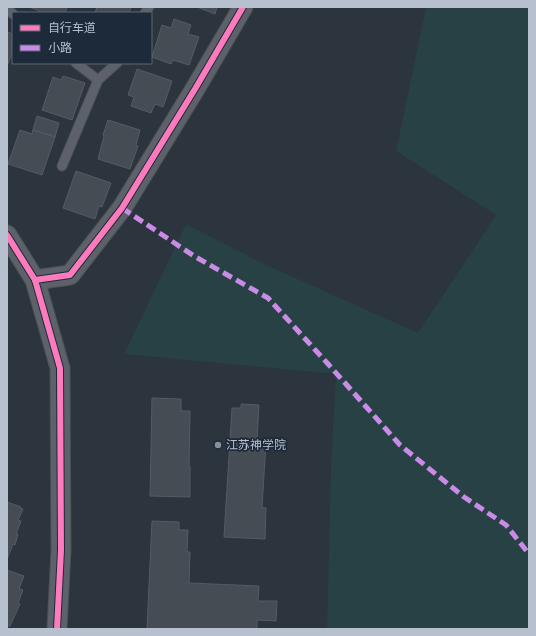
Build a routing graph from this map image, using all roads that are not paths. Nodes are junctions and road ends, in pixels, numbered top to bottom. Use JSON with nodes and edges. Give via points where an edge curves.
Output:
{"nodes":[{"id":1,"x":243,"y":7,"type":"edge"},
{"id":2,"x":77,"y":64,"type":"edge"},
{"id":3,"x":116,"y":64,"type":"edge"},
{"id":4,"x":98,"y":80,"type":"junction"},
{"id":5,"x":62,"y":166,"type":"dead end"},
{"id":6,"x":7,"y":235,"type":"edge"},
{"id":7,"x":35,"y":280,"type":"junction"},
{"id":8,"x":57,"y":629,"type":"edge"}],
"edges":[{"from":1,"to":7,"type":"street","via":[[122,208],[70,275]]},
{"from":2,"to":4,"type":"lane"},
{"from":3,"to":4,"type":"lane"},
{"from":4,"to":5,"type":"lane"},
{"from":6,"to":7,"type":"street"},
{"from":7,"to":8,"type":"street","via":[[60,368],[62,550]]}]}
